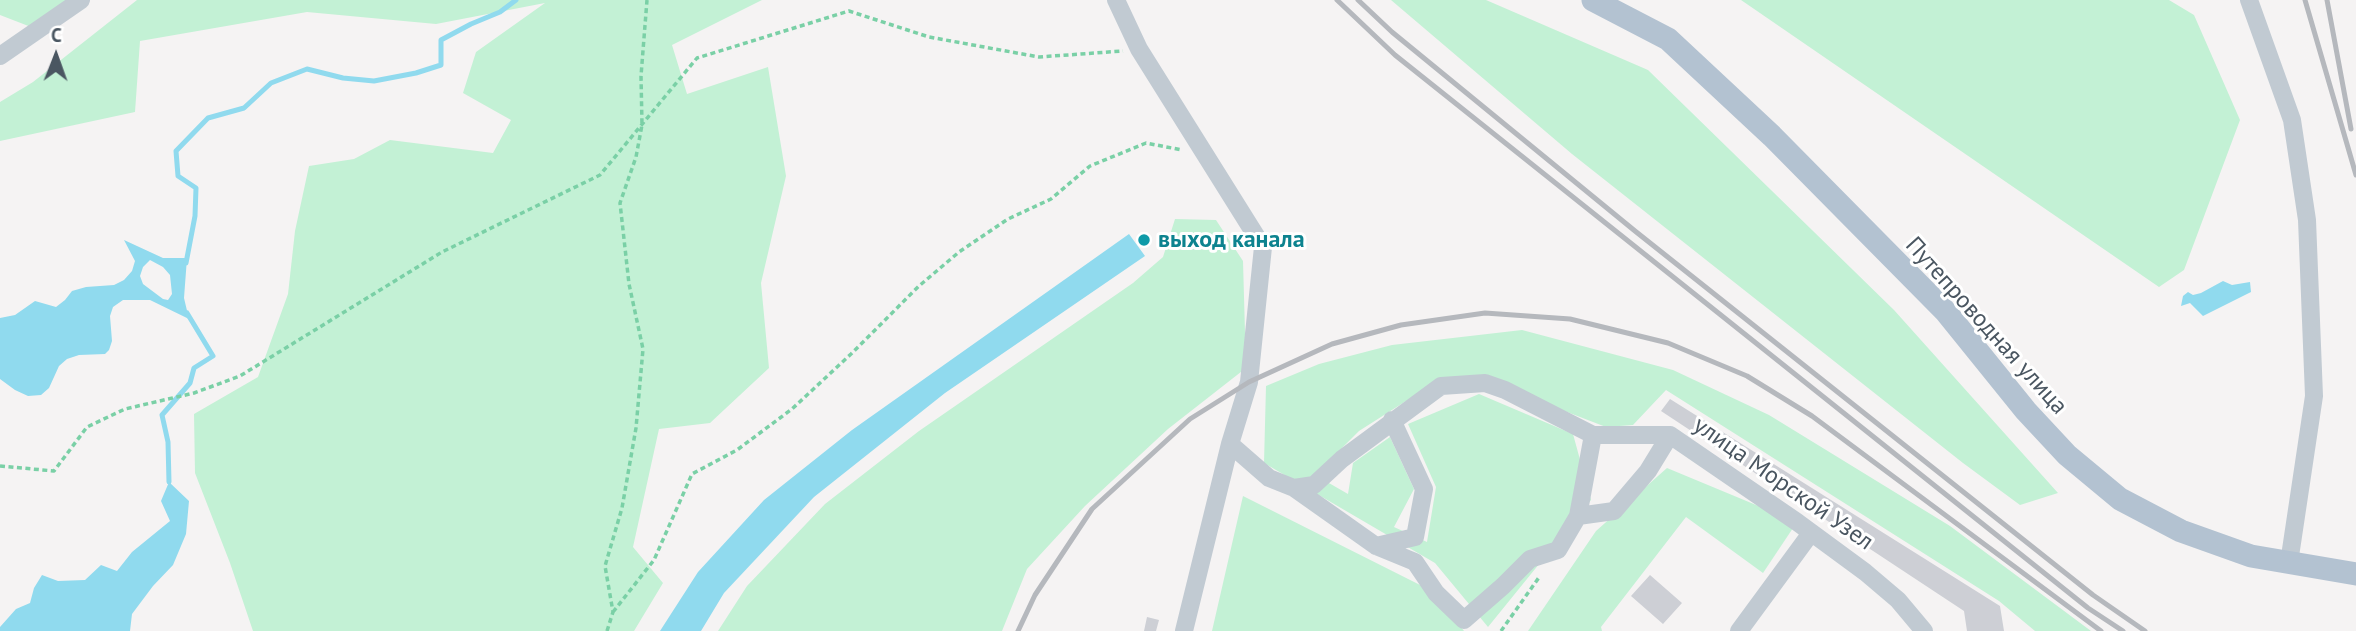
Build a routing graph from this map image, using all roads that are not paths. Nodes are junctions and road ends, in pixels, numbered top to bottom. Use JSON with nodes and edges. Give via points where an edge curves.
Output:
{"nodes":[{"id":1,"x":81,"y":0,"type":"edge"},
{"id":2,"x":1116,"y":0,"type":"edge"},
{"id":3,"x":1593,"y":0,"type":"edge"},
{"id":4,"x":2249,"y":0,"type":"edge"},
{"id":5,"x":0,"y":56,"type":"edge"},
{"id":6,"x":1392,"y":420,"type":"junction"},
{"id":7,"x":1593,"y":435,"type":"junction"},
{"id":8,"x":1670,"y":435,"type":"junction"},
{"id":9,"x":1230,"y":444,"type":"junction"},
{"id":10,"x":1294,"y":488,"type":"junction"},
{"id":11,"x":1578,"y":516,"type":"junction"},
{"id":12,"x":1811,"y":533,"type":"junction"},
{"id":13,"x":1376,"y":545,"type":"junction"},
{"id":14,"x":2289,"y":563,"type":"junction"},
{"id":15,"x":2356,"y":574,"type":"edge"},
{"id":16,"x":1184,"y":631,"type":"edge"},
{"id":17,"x":1739,"y":631,"type":"edge"},
{"id":18,"x":1924,"y":631,"type":"edge"}],
"edges":[{"from":1,"to":5,"type":"street"},
{"from":2,"to":9,"type":"street","via":[[1139,49],[1263,247],[1249,382]]},
{"from":3,"to":14,"type":"main road","name":"Путепроводная улица","via":[[1668,39],[1772,136],[1946,312],[2067,455],[2120,499],[2181,531],[2251,556]]},
{"from":4,"to":14,"type":"street","via":[[2292,120],[2307,220],[2314,396]]},
{"from":6,"to":7,"type":"street","name":"улица Морской Узел","via":[[1441,386],[1485,383]]},
{"from":6,"to":10,"type":"street","name":"улица Морской Узел","via":[[1314,485]]},
{"from":6,"to":13,"type":"street","via":[[1424,489],[1415,537]]},
{"from":7,"to":8,"type":"street","name":"улица Морской Узел"},
{"from":7,"to":11,"type":"street"},
{"from":8,"to":11,"type":"street","via":[[1648,471],[1614,511]]},
{"from":8,"to":12,"type":"street","name":"улица Морской Узел"},
{"from":9,"to":10,"type":"street","via":[[1269,478]]},
{"from":9,"to":16,"type":"street"},
{"from":10,"to":13,"type":"street"},
{"from":11,"to":13,"type":"street","via":[[1558,550],[1530,559],[1464,620],[1436,593],[1415,562]]},
{"from":12,"to":17,"type":"street"},
{"from":12,"to":18,"type":"street","name":"улица Морской Узел","via":[[1898,600]]},
{"from":14,"to":15,"type":"main road","name":"Путепроводная улица"}]}
